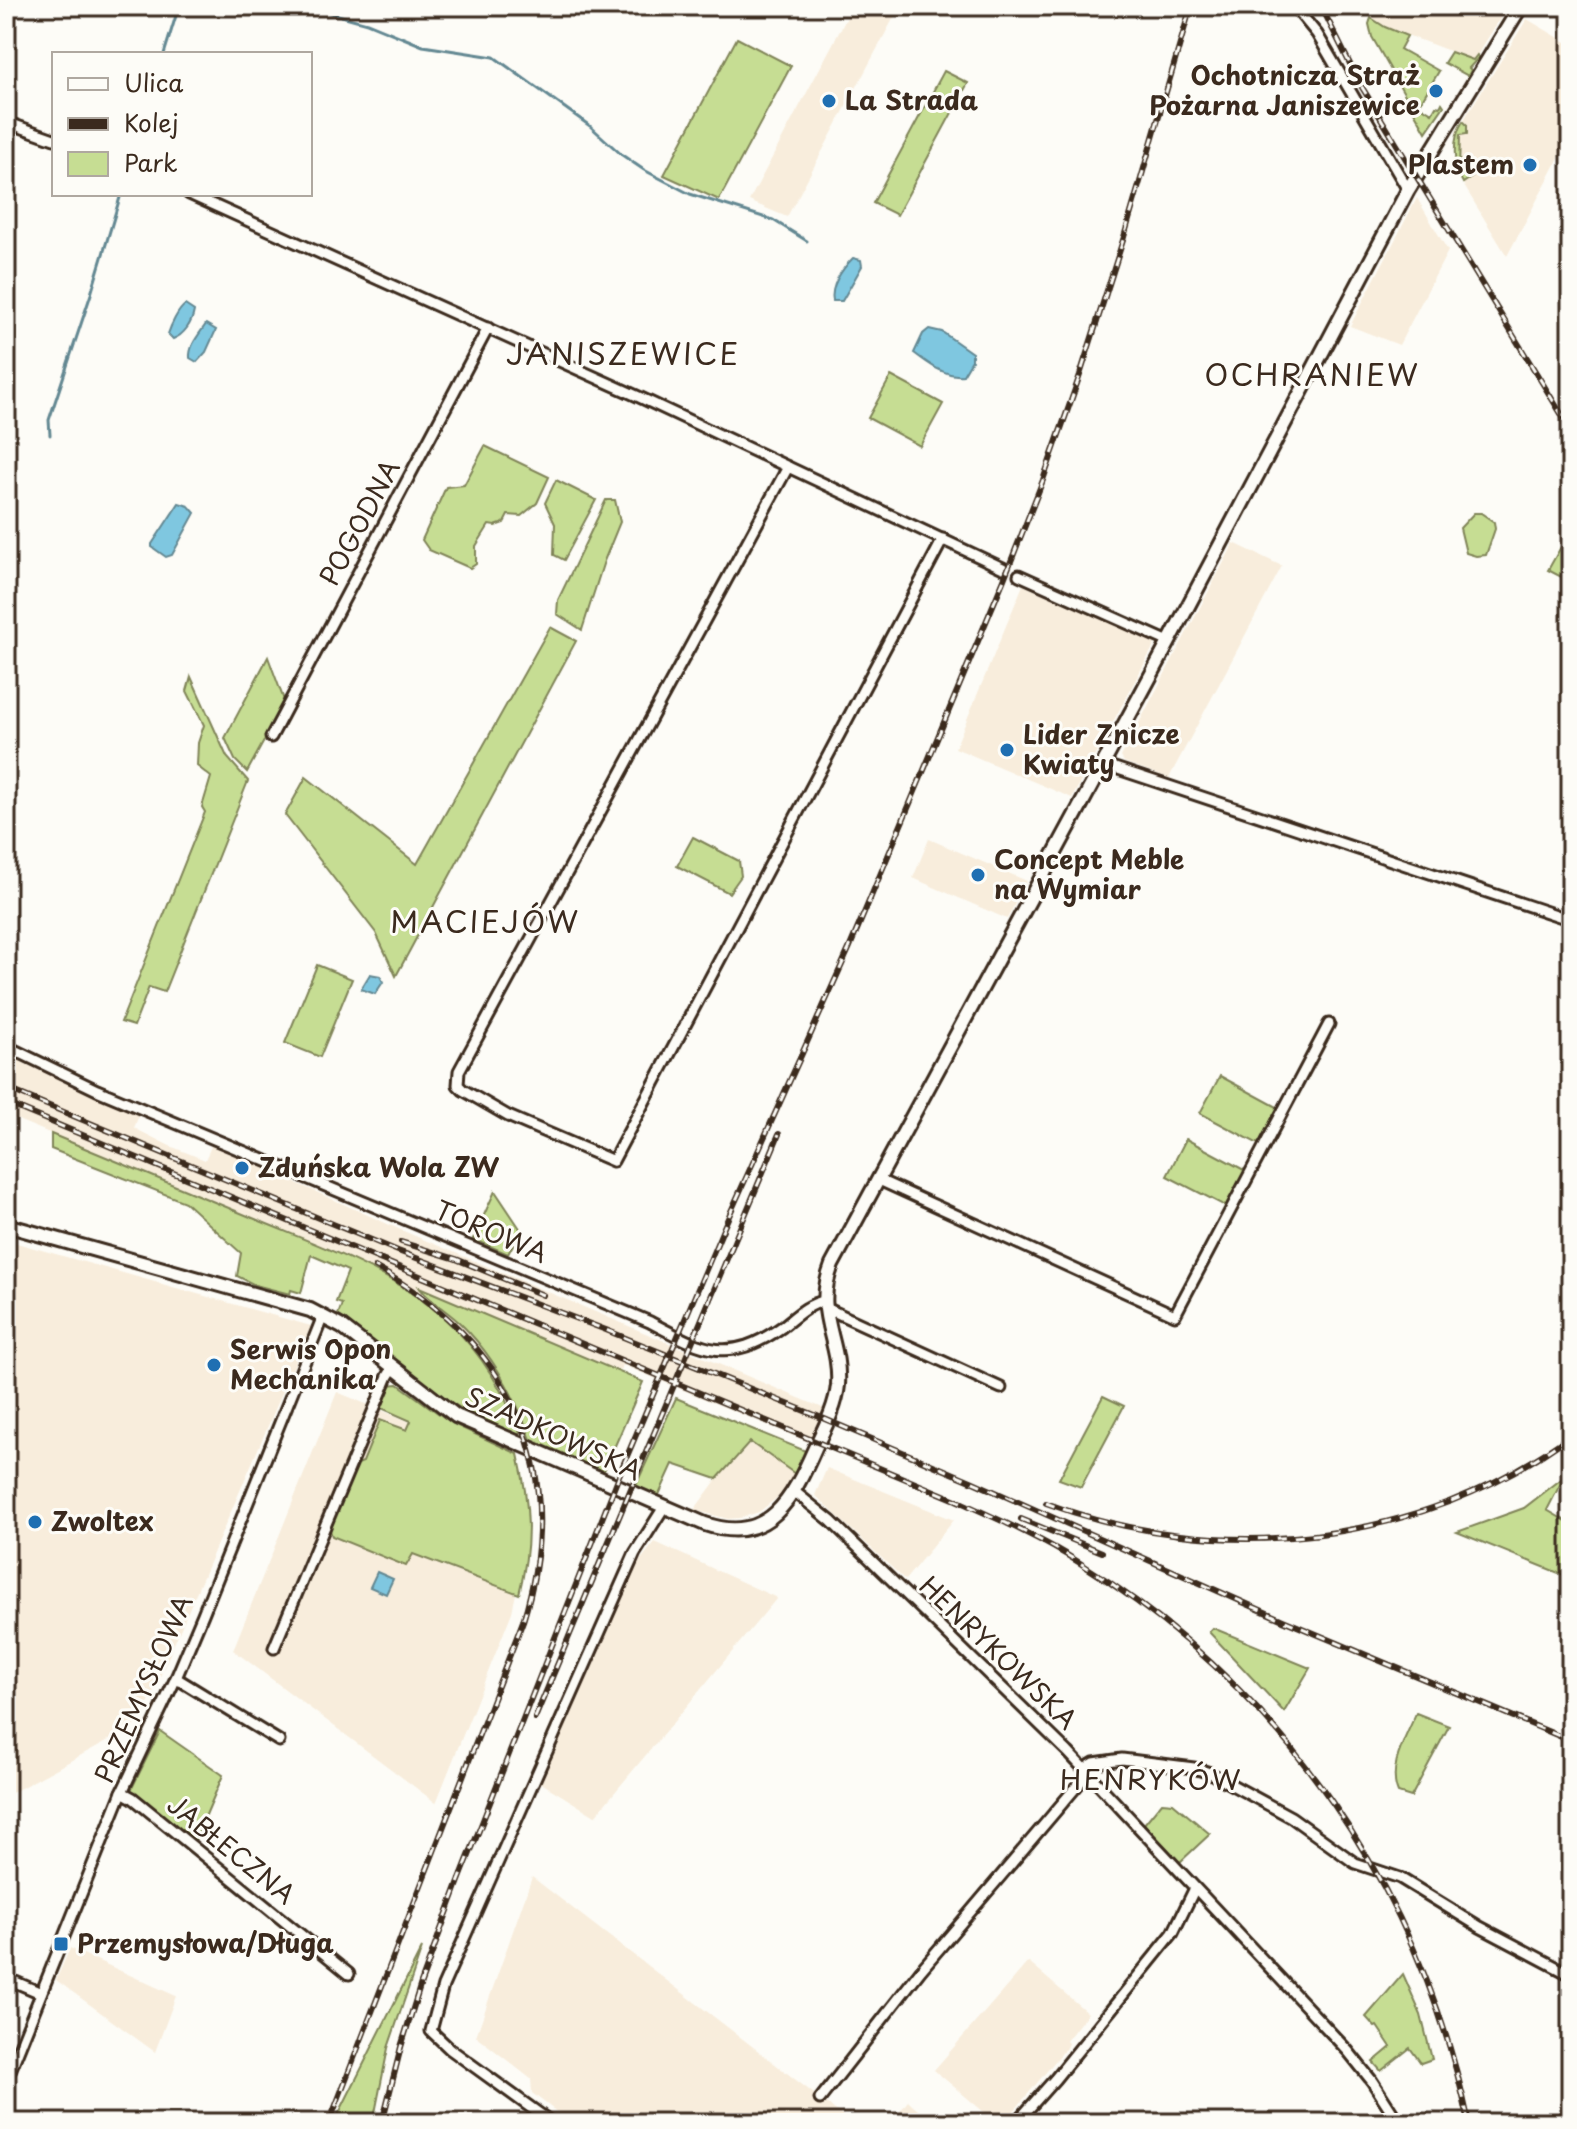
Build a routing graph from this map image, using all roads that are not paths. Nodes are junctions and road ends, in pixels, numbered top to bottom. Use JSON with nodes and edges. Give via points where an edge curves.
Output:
{"nodes":[{"id":1,"x":1294,"y":6,"type":"edge"},
{"id":2,"x":1521,"y":6,"type":"edge"},
{"id":3,"x":6,"y":122,"type":"edge"},
{"id":4,"x":52,"y":138,"type":"edge"},
{"id":5,"x":1408,"y":190,"type":"junction"},
{"id":6,"x":193,"y":196,"type":"edge"},
{"id":7,"x":488,"y":328,"type":"junction"},
{"id":8,"x":788,"y":467,"type":"junction"},
{"id":9,"x":943,"y":539,"type":"junction"},
{"id":10,"x":1003,"y":568,"type":"dead end"},
{"id":11,"x":1019,"y":575,"type":"dead end"},
{"id":12,"x":1169,"y":642,"type":"junction"},
{"id":13,"x":271,"y":737,"type":"dead end"},
{"id":14,"x":1103,"y":764,"type":"junction"},
{"id":15,"x":1571,"y":920,"type":"edge"},
{"id":16,"x":1329,"y":1024,"type":"dead end"},
{"id":17,"x":6,"y":1046,"type":"edge"},
{"id":18,"x":879,"y":1180,"type":"junction"},
{"id":19,"x":6,"y":1225,"type":"edge"},
{"id":20,"x":824,"y":1304,"type":"junction"},
{"id":21,"x":323,"y":1316,"type":"junction"},
{"id":22,"x":393,"y":1368,"type":"junction"},
{"id":23,"x":1001,"y":1388,"type":"dead end"},
{"id":24,"x":795,"y":1492,"type":"junction"},
{"id":25,"x":664,"y":1507,"type":"junction"},
{"id":26,"x":274,"y":1648,"type":"dead end"},
{"id":27,"x":176,"y":1678,"type":"junction"},
{"id":28,"x":279,"y":1741,"type":"dead end"},
{"id":29,"x":1086,"y":1771,"type":"junction"},
{"id":30,"x":122,"y":1792,"type":"junction"},
{"id":31,"x":1195,"y":1888,"type":"junction"},
{"id":32,"x":349,"y":1974,"type":"dead end"},
{"id":33,"x":1571,"y":1975,"type":"edge"},
{"id":34,"x":6,"y":1978,"type":"edge"},
{"id":35,"x":41,"y":1993,"type":"junction"},
{"id":36,"x":6,"y":2081,"type":"edge"},
{"id":37,"x":820,"y":2099,"type":"dead end"},
{"id":38,"x":552,"y":2123,"type":"edge"},
{"id":39,"x":1016,"y":2123,"type":"edge"},
{"id":40,"x":1399,"y":2123,"type":"edge"}],
"edges":[{"from":1,"to":5,"type":"street","via":[[1317,34]]},
{"from":2,"to":5,"type":"street","name":"SZADKOWSKA"},
{"from":3,"to":4,"type":"street"},
{"from":5,"to":12,"type":"street","name":"SZADKOWSKA"},
{"from":6,"to":7,"type":"street"},
{"from":7,"to":8,"type":"street"},
{"from":7,"to":13,"type":"street","name":"POGODNA"},
{"from":8,"to":9,"type":"street"},
{"from":8,"to":9,"type":"street","via":[[459,1071],[463,1090],[508,1116],[613,1161]]},
{"from":9,"to":10,"type":"street"},
{"from":11,"to":12,"type":"street"},
{"from":12,"to":14,"type":"street","name":"SZADKOWSKA"},
{"from":14,"to":15,"type":"street"},
{"from":14,"to":18,"type":"street","name":"SZADKOWSKA"},
{"from":16,"to":18,"type":"street","via":[[1175,1315]]},
{"from":17,"to":20,"type":"street","name":"TOROWA","via":[[97,1090],[699,1346],[724,1351],[747,1347],[814,1304]]},
{"from":18,"to":20,"type":"street","name":"SZADKOWSKA","via":[[832,1265]]},
{"from":19,"to":21,"type":"street","name":"SZADKOWSKA"},
{"from":20,"to":23,"type":"street"},
{"from":20,"to":24,"type":"street","name":"SZADKOWSKA","via":[[837,1362],[837,1394]]},
{"from":21,"to":22,"type":"street","name":"SZADKOWSKA"},
{"from":21,"to":27,"type":"street","name":"PRZEMYSŁOWA"},
{"from":22,"to":25,"type":"street","name":"SZADKOWSKA","via":[[456,1416]]},
{"from":22,"to":26,"type":"street"},
{"from":24,"to":25,"type":"street","name":"SZADKOWSKA","via":[[775,1515],[744,1529],[719,1529]]},
{"from":24,"to":29,"type":"street","name":"HENRYKOWSKA"},
{"from":25,"to":38,"type":"street","via":[[635,1553],[443,1986],[431,2031]]},
{"from":27,"to":28,"type":"street"},
{"from":27,"to":30,"type":"street","name":"PRZEMYSŁOWA"},
{"from":29,"to":31,"type":"street","name":"HENRYKOWSKA"},
{"from":29,"to":33,"type":"street","via":[[1094,1763],[1122,1759],[1210,1773],[1291,1817],[1355,1863],[1400,1878]]},
{"from":29,"to":37,"type":"street"},
{"from":30,"to":32,"type":"street","name":"JABŁECZNA"},
{"from":30,"to":35,"type":"street","name":"PRZEMYSŁOWA"},
{"from":31,"to":39,"type":"street","via":[[1173,1933]]},
{"from":31,"to":40,"type":"street","name":"HENRYKOWSKA","via":[[1348,2051]]},
{"from":34,"to":35,"type":"street"},
{"from":35,"to":36,"type":"street","name":"PRZEMYSŁOWA"}]}
